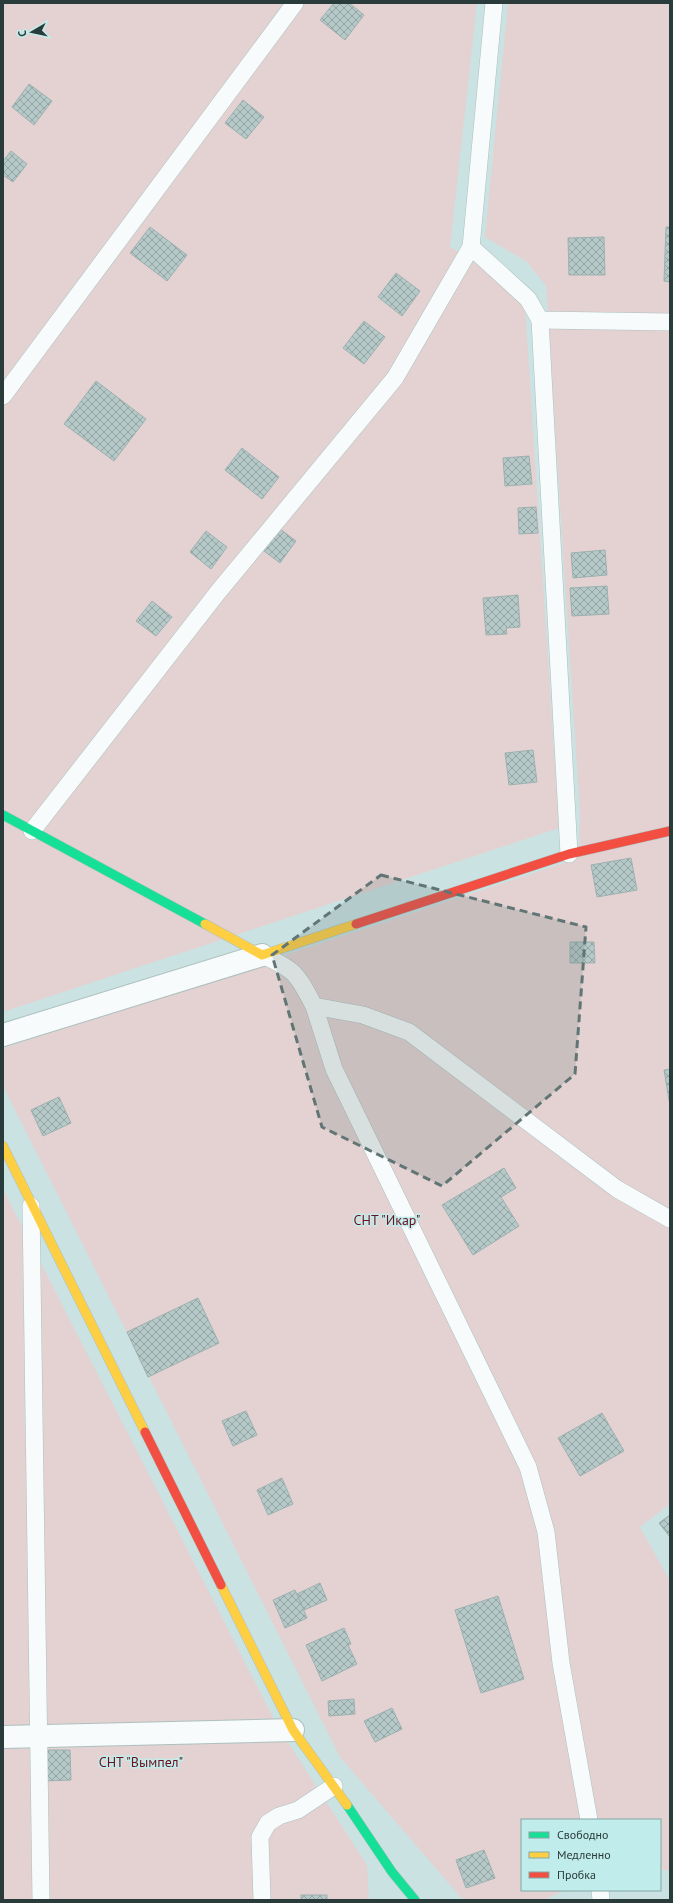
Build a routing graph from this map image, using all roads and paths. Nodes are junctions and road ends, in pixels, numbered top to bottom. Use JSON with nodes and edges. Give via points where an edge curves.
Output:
{"nodes":[{"id":1,"x":295,"y":3,"type":"edge"},
{"id":2,"x":494,"y":3,"type":"edge"},
{"id":3,"x":471,"y":247,"type":"junction"},
{"id":4,"x":540,"y":320,"type":"junction"},
{"id":5,"x":670,"y":322,"type":"edge"},
{"id":6,"x":3,"y":396,"type":"edge"},
{"id":7,"x":3,"y":815,"type":"edge"},
{"id":8,"x":32,"y":831,"type":"junction"},
{"id":9,"x":670,"y":831,"type":"edge"},
{"id":10,"x":569,"y":854,"type":"junction"},
{"id":11,"x":262,"y":955,"type":"junction"},
{"id":12,"x":314,"y":1006,"type":"junction"},
{"id":13,"x":3,"y":1035,"type":"edge"},
{"id":14,"x":3,"y":1146,"type":"edge"},
{"id":15,"x":31,"y":1204,"type":"junction"},
{"id":16,"x":670,"y":1219,"type":"edge"},
{"id":17,"x":293,"y":1730,"type":"junction"},
{"id":18,"x":39,"y":1736,"type":"junction"},
{"id":19,"x":3,"y":1737,"type":"edge"},
{"id":20,"x":334,"y":1786,"type":"junction"},
{"id":21,"x":589,"y":1819,"type":"edge"},
{"id":22,"x":41,"y":1900,"type":"edge"},
{"id":23,"x":262,"y":1900,"type":"edge"},
{"id":24,"x":416,"y":1900,"type":"edge"}],
"edges":[{"from":1,"to":6,"type":"lane"},
{"from":2,"to":3,"type":"lane"},
{"from":3,"to":4,"type":"lane","via":[[528,299]]},
{"from":3,"to":8,"type":"lane","via":[[396,378],[218,592]]},
{"from":4,"to":5,"type":"lane"},
{"from":4,"to":10,"type":"lane"},
{"from":7,"to":8,"type":"street"},
{"from":8,"to":11,"type":"street"},
{"from":9,"to":10,"type":"street"},
{"from":10,"to":11,"type":"street"},
{"from":11,"to":12,"type":"lane","via":[[287,966],[300,979]]},
{"from":11,"to":13,"type":"street"},
{"from":12,"to":16,"type":"lane","via":[[363,1015],[408,1032],[618,1189]]},
{"from":12,"to":21,"type":"lane","via":[[334,1069],[528,1467],[546,1532],[561,1663]]},
{"from":14,"to":15,"type":"street"},
{"from":15,"to":17,"type":"street"},
{"from":15,"to":18,"type":"lane"},
{"from":17,"to":18,"type":"street"},
{"from":17,"to":20,"type":"street"},
{"from":18,"to":19,"type":"street"},
{"from":18,"to":22,"type":"lane"},
{"from":20,"to":23,"type":"lane","via":[[298,1810],[279,1816],[268,1824],[260,1837]]},
{"from":20,"to":24,"type":"street","via":[[392,1872]]}]}
